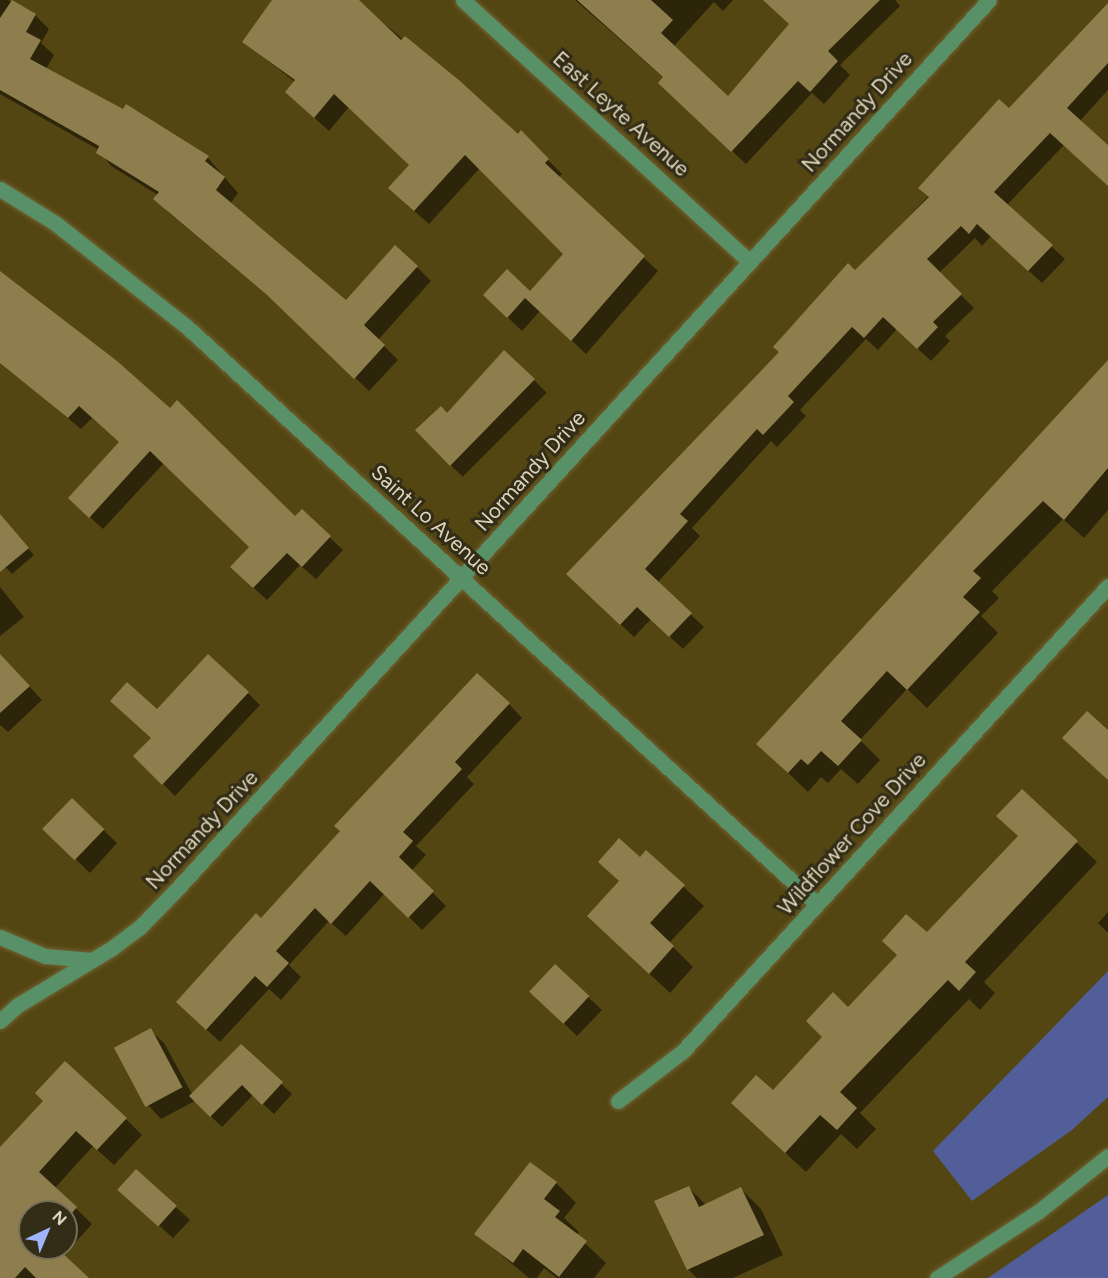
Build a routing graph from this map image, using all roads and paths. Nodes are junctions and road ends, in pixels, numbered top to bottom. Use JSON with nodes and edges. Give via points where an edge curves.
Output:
{"nodes":[{"id":1,"x":463,"y":0,"type":"edge"},
{"id":2,"x":988,"y":0,"type":"edge"},
{"id":3,"x":0,"y":189,"type":"edge"},
{"id":4,"x":749,"y":261,"type":"junction"},
{"id":5,"x":462,"y":577,"type":"junction"},
{"id":6,"x":1108,"y":586,"type":"edge"},
{"id":7,"x":816,"y":903,"type":"junction"},
{"id":8,"x":0,"y":937,"type":"edge"},
{"id":9,"x":93,"y":960,"type":"junction"},
{"id":10,"x":0,"y":1020,"type":"edge"},
{"id":11,"x":618,"y":1101,"type":"dead end"},
{"id":12,"x":1108,"y":1156,"type":"edge"},
{"id":13,"x":937,"y":1278,"type":"edge"}],
"edges":[{"from":1,"to":4,"type":"street","name":"East Leyte Avenue"},
{"from":2,"to":4,"type":"street","name":"Normandy Drive"},
{"from":3,"to":5,"type":"street","name":"Saint Lo Avenue","via":[[63,229],[186,326]]},
{"from":4,"to":5,"type":"street","name":"Normandy Drive"},
{"from":5,"to":7,"type":"street","name":"Saint Lo Avenue"},
{"from":5,"to":9,"type":"street","name":"Normandy Drive","via":[[176,890],[139,928]]},
{"from":6,"to":7,"type":"street","name":"Wildflower Cove Drive"},
{"from":7,"to":11,"type":"street","name":"Wildflower Cove Drive","via":[[683,1051]]},
{"from":8,"to":9,"type":"street","via":[[45,956]]},
{"from":9,"to":10,"type":"street","name":"Normandy Drive"},
{"from":12,"to":13,"type":"street","via":[[1039,1211]]}]}
